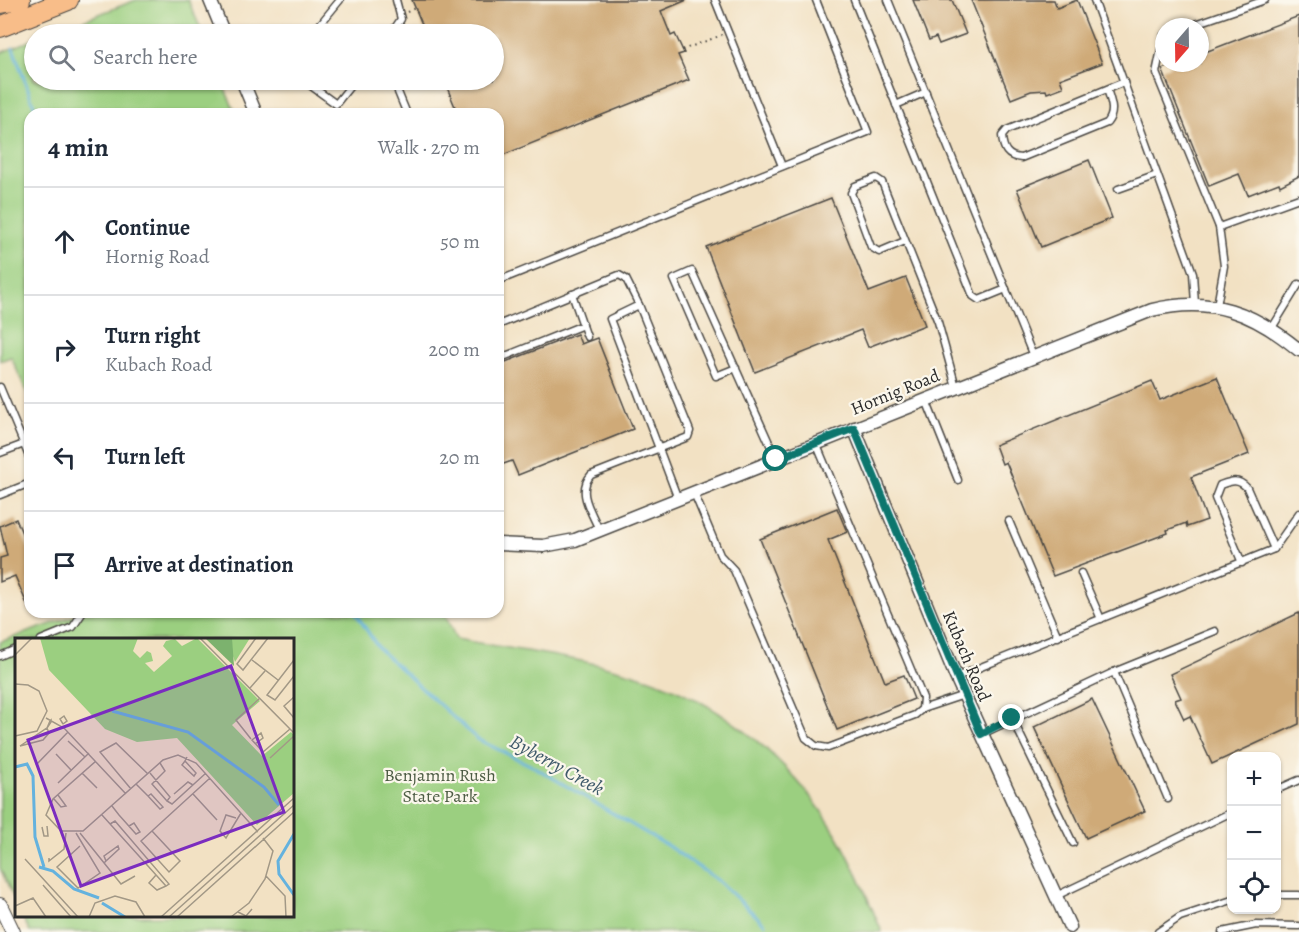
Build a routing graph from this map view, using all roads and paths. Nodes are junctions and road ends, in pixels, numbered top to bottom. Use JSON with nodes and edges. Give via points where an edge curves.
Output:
{"nodes":[{"id":1,"x":20,"y":0,"type":"edge"},
{"id":2,"x":68,"y":0,"type":"edge"},
{"id":3,"x":210,"y":0,"type":"edge"},
{"id":4,"x":340,"y":0,"type":"edge"},
{"id":5,"x":396,"y":0,"type":"edge"},
{"id":6,"x":715,"y":0,"type":"edge"},
{"id":7,"x":816,"y":0,"type":"edge"},
{"id":8,"x":854,"y":0,"type":"edge"},
{"id":9,"x":888,"y":0,"type":"edge"},
{"id":10,"x":1094,"y":0,"type":"edge"},
{"id":11,"x":1265,"y":0,"type":"edge"},
{"id":12,"x":0,"y":3,"type":"edge"},
{"id":13,"x":1209,"y":19,"type":"edge"},
{"id":14,"x":220,"y":24,"type":"edge"},
{"id":15,"x":320,"y":24,"type":"edge"},
{"id":16,"x":398,"y":24,"type":"edge"},
{"id":17,"x":0,"y":27,"type":"edge"},
{"id":18,"x":728,"y":32,"type":"junction"},
{"id":19,"x":682,"y":50,"type":"dead end"},
{"id":20,"x":1156,"y":72,"type":"edge"},
{"id":21,"x":1124,"y":82,"type":"junction"},
{"id":22,"x":1107,"y":89,"type":"junction"},
{"id":23,"x":249,"y":90,"type":"edge"},
{"id":24,"x":317,"y":90,"type":"edge"},
{"id":25,"x":348,"y":90,"type":"edge"},
{"id":26,"x":398,"y":92,"type":"dead end"},
{"id":27,"x":926,"y":92,"type":"junction"},
{"id":28,"x":896,"y":105,"type":"junction"},
{"id":29,"x":254,"y":108,"type":"edge"},
{"id":30,"x":405,"y":108,"type":"edge"},
{"id":31,"x":782,"y":166,"type":"junction"},
{"id":32,"x":1157,"y":175,"type":"junction"},
{"id":33,"x":1118,"y":189,"type":"dead end"},
{"id":34,"x":1299,"y":198,"type":"edge"},
{"id":35,"x":1219,"y":227,"type":"junction"},
{"id":36,"x":905,"y":241,"type":"junction"},
{"id":37,"x":504,"y":279,"type":"edge"},
{"id":38,"x":1299,"y":284,"type":"edge"},
{"id":39,"x":1006,"y":289,"type":"junction"},
{"id":40,"x":572,"y":294,"type":"junction"},
{"id":41,"x":1292,"y":298,"type":"junction"},
{"id":42,"x":1299,"y":303,"type":"edge"},
{"id":43,"x":1195,"y":304,"type":"junction"},
{"id":44,"x":639,"y":305,"type":"junction"},
{"id":45,"x":1217,"y":306,"type":"junction"},
{"id":46,"x":504,"y":322,"type":"edge"},
{"id":47,"x":583,"y":325,"type":"junction"},
{"id":48,"x":1272,"y":328,"type":"junction"},
{"id":49,"x":587,"y":337,"type":"dead end"},
{"id":50,"x":1299,"y":350,"type":"edge"},
{"id":51,"x":504,"y":356,"type":"edge"},
{"id":52,"x":1033,"y":356,"type":"junction"},
{"id":53,"x":735,"y":368,"type":"junction"},
{"id":54,"x":0,"y":387,"type":"edge"},
{"id":55,"x":956,"y":387,"type":"junction"},
{"id":56,"x":926,"y":399,"type":"junction"},
{"id":57,"x":854,"y":428,"type":"junction"},
{"id":58,"x":816,"y":443,"type":"junction"},
{"id":59,"x":24,"y":444,"type":"joint"},
{"id":60,"x":659,"y":448,"type":"junction"},
{"id":61,"x":0,"y":453,"type":"edge"},
{"id":62,"x":776,"y":459,"type":"junction"},
{"id":63,"x":958,"y":480,"type":"dead end"},
{"id":64,"x":24,"y":485,"type":"edge"},
{"id":65,"x":694,"y":493,"type":"junction"},
{"id":66,"x":0,"y":495,"type":"edge"},
{"id":67,"x":678,"y":499,"type":"junction"},
{"id":68,"x":1299,"y":513,"type":"edge"},
{"id":69,"x":1009,"y":521,"type":"dead end"},
{"id":70,"x":600,"y":530,"type":"junction"},
{"id":71,"x":504,"y":544,"type":"edge"},
{"id":72,"x":1274,"y":549,"type":"junction"},
{"id":73,"x":1242,"y":563,"type":"junction"},
{"id":74,"x":1081,"y":573,"type":"dead end"},
{"id":75,"x":79,"y":618,"type":"edge"},
{"id":76,"x":1101,"y":620,"type":"junction"},
{"id":77,"x":1215,"y":631,"type":"dead end"},
{"id":78,"x":1058,"y":636,"type":"junction"},
{"id":79,"x":43,"y":638,"type":"edge"},
{"id":80,"x":15,"y":649,"type":"edge"},
{"id":81,"x":0,"y":656,"type":"edge"},
{"id":82,"x":1114,"y":672,"type":"junction"},
{"id":83,"x":956,"y":677,"type":"junction"},
{"id":84,"x":964,"y":695,"type":"junction"},
{"id":85,"x":922,"y":709,"type":"junction"},
{"id":86,"x":1012,"y":718,"type":"junction"},
{"id":87,"x":981,"y":734,"type":"junction"},
{"id":88,"x":1299,"y":780,"type":"edge"},
{"id":89,"x":1281,"y":788,"type":"edge"},
{"id":90,"x":1168,"y":799,"type":"dead end"},
{"id":91,"x":1227,"y":814,"type":"edge"},
{"id":92,"x":1073,"y":843,"type":"dead end"},
{"id":93,"x":1281,"y":895,"type":"edge"},
{"id":94,"x":1299,"y":895,"type":"edge"},
{"id":95,"x":1056,"y":896,"type":"junction"},
{"id":96,"x":1227,"y":902,"type":"edge"},
{"id":97,"x":0,"y":905,"type":"edge"},
{"id":98,"x":1299,"y":926,"type":"edge"},
{"id":99,"x":1073,"y":931,"type":"edge"},
{"id":100,"x":13,"y":932,"type":"edge"},
{"id":101,"x":1158,"y":932,"type":"edge"},
{"id":102,"x":1222,"y":932,"type":"edge"}],
"edges":[{"from":1,"to":12,"type":"highway"},
{"from":2,"to":17,"type":"highway"},
{"from":3,"to":14,"type":"street"},
{"from":4,"to":15,"type":"lane"},
{"from":5,"to":16,"type":"lane","via":[[401,19]]},
{"from":6,"to":18,"type":"lane"},
{"from":7,"to":31,"type":"lane","via":[[868,132]]},
{"from":8,"to":28,"type":"lane"},
{"from":9,"to":27,"type":"lane"},
{"from":10,"to":21,"type":"lane"},
{"from":11,"to":13,"type":"lane"},
{"from":18,"to":19,"type":"path"},
{"from":18,"to":31,"type":"lane"},
{"from":20,"to":35,"type":"lane"},
{"from":21,"to":22,"type":"lane"},
{"from":21,"to":32,"type":"lane"},
{"from":22,"to":22,"type":"lane","via":[[1007,130],[1002,136],[1007,153],[1021,158],[1107,123],[1113,108]]},
{"from":23,"to":29,"type":"street"},
{"from":24,"to":25,"type":"lane","via":[[336,104]]},
{"from":26,"to":30,"type":"lane"},
{"from":27,"to":28,"type":"lane"},
{"from":27,"to":39,"type":"lane"},
{"from":28,"to":39,"type":"lane","via":[[973,296],[979,300]]},
{"from":31,"to":37,"type":"lane"},
{"from":32,"to":33,"type":"lane"},
{"from":32,"to":43,"type":"lane","via":[[1193,273]]},
{"from":34,"to":35,"type":"lane"},
{"from":35,"to":45,"type":"lane","via":[[1224,266]]},
{"from":36,"to":36,"type":"lane","via":[[882,182],[876,178],[855,186],[851,193],[871,247],[879,252]]},
{"from":36,"to":55,"type":"lane","via":[[938,322]]},
{"from":38,"to":41,"type":"lane"},
{"from":39,"to":52,"type":"lane"},
{"from":40,"to":44,"type":"lane","via":[[619,275],[626,279]]},
{"from":40,"to":46,"type":"lane"},
{"from":40,"to":47,"type":"lane"},
{"from":41,"to":42,"type":"lane"},
{"from":41,"to":48,"type":"lane"},
{"from":43,"to":45,"type":"street","name":"Hornig Road"},
{"from":43,"to":52,"type":"street","name":"Hornig Road","via":[[1174,305],[1134,316]]},
{"from":44,"to":60,"type":"lane","via":[[610,319]]},
{"from":44,"to":60,"type":"lane","via":[[690,431],[688,437]]},
{"from":45,"to":48,"type":"street","name":"Hornig Road"},
{"from":47,"to":49,"type":"lane"},
{"from":47,"to":51,"type":"lane"},
{"from":48,"to":50,"type":"street","name":"Hornig Road"},
{"from":52,"to":55,"type":"street","name":"Hornig Road"},
{"from":53,"to":53,"type":"lane","via":[[692,271],[674,279],[716,376]]},
{"from":53,"to":62,"type":"lane"},
{"from":54,"to":59,"type":"lane"},
{"from":55,"to":56,"type":"street","name":"Hornig Road"},
{"from":56,"to":57,"type":"street","name":"Hornig Road"},
{"from":56,"to":63,"type":"lane"},
{"from":57,"to":58,"type":"street","name":"Hornig Road"},
{"from":57,"to":83,"type":"street","name":"Kubach Road"},
{"from":58,"to":62,"type":"street","name":"Hornig Road"},
{"from":58,"to":85,"type":"lane","via":[[923,698]]},
{"from":59,"to":61,"type":"lane"},
{"from":60,"to":67,"type":"lane"},
{"from":60,"to":70,"type":"lane","via":[[591,475],[584,482],[582,491]]},
{"from":62,"to":65,"type":"street","name":"Hornig Road"},
{"from":64,"to":66,"type":"lane"},
{"from":65,"to":67,"type":"street","name":"Hornig Road"},
{"from":65,"to":85,"type":"lane","via":[[720,555],[734,570],[806,738],[816,746],[828,748]]},
{"from":67,"to":70,"type":"street","name":"Hornig Road"},
{"from":68,"to":72,"type":"lane"},
{"from":69,"to":78,"type":"lane"},
{"from":70,"to":71,"type":"street","name":"Hornig Road","via":[[543,546]]},
{"from":72,"to":73,"type":"lane"},
{"from":72,"to":73,"type":"lane","via":[[1242,482],[1220,485],[1215,498]]},
{"from":73,"to":76,"type":"lane"},
{"from":74,"to":76,"type":"lane"},
{"from":75,"to":79,"type":"lane","via":[[73,627]]},
{"from":76,"to":78,"type":"lane"},
{"from":77,"to":82,"type":"lane"},
{"from":78,"to":83,"type":"lane"},
{"from":80,"to":81,"type":"lane"},
{"from":82,"to":86,"type":"lane"},
{"from":82,"to":90,"type":"lane"},
{"from":83,"to":84,"type":"street","name":"Kubach Road"},
{"from":84,"to":85,"type":"lane"},
{"from":84,"to":87,"type":"street","name":"Kubach Road"},
{"from":86,"to":87,"type":"lane"},
{"from":86,"to":92,"type":"lane"},
{"from":87,"to":95,"type":"street","name":"Kubach Road"},
{"from":88,"to":89,"type":"lane"},
{"from":91,"to":95,"type":"lane"},
{"from":93,"to":94,"type":"lane"},
{"from":95,"to":99,"type":"street","name":"Kubach Road"},
{"from":96,"to":101,"type":"lane","via":[[1180,917]]},
{"from":97,"to":100,"type":"street"},
{"from":98,"to":102,"type":"lane","via":[[1256,925]]}]}
